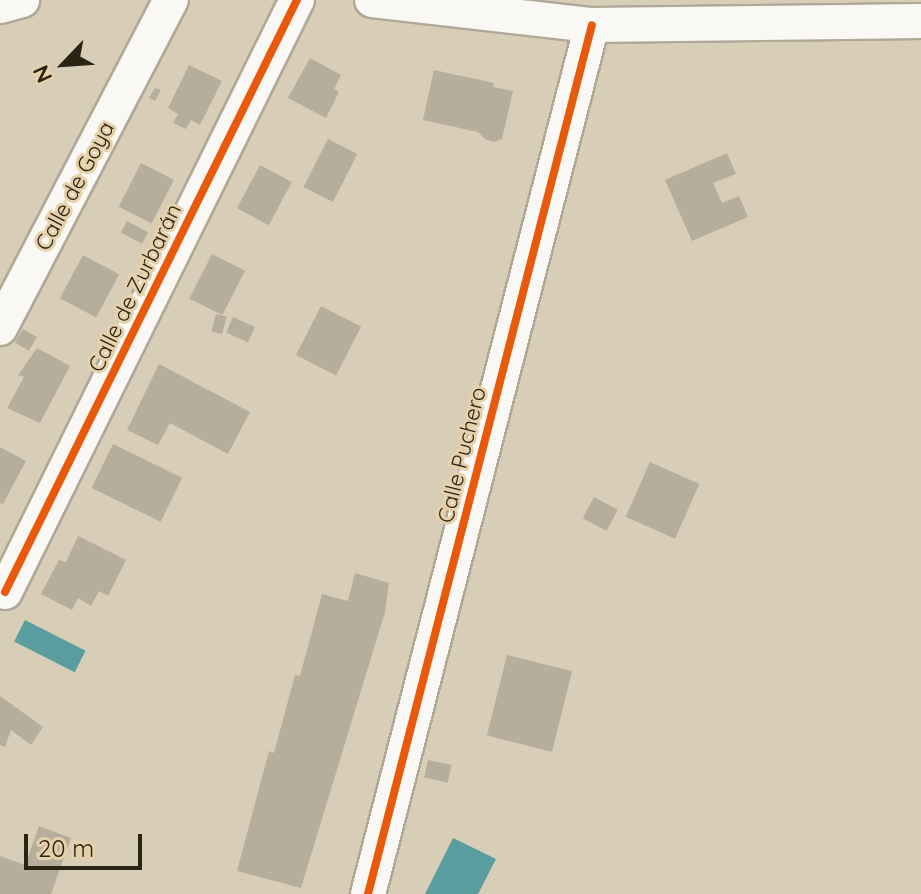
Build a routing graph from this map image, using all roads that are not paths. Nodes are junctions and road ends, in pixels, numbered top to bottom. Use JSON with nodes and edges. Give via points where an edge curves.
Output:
{"nodes":[{"id":1,"x":22,"y":0,"type":"edge"},
{"id":2,"x":171,"y":0,"type":"edge"},
{"id":3,"x":297,"y":0,"type":"edge"},
{"id":4,"x":372,"y":0,"type":"edge"},
{"id":5,"x":0,"y":6,"type":"edge"},
{"id":6,"x":921,"y":21,"type":"edge"},
{"id":7,"x":592,"y":25,"type":"junction"},
{"id":8,"x":0,"y":328,"type":"edge"},
{"id":9,"x":5,"y":592,"type":"dead end"},
{"id":10,"x":368,"y":894,"type":"edge"}],
"edges":[{"from":1,"to":5,"type":"street"},
{"from":2,"to":8,"type":"street","name":"Calle de Goya"},
{"from":3,"to":9,"type":"street","name":"Calle de Zurbarán"},
{"from":4,"to":7,"type":"street"},
{"from":6,"to":7,"type":"street"},
{"from":7,"to":10,"type":"street","name":"Calle Puchero"}]}
